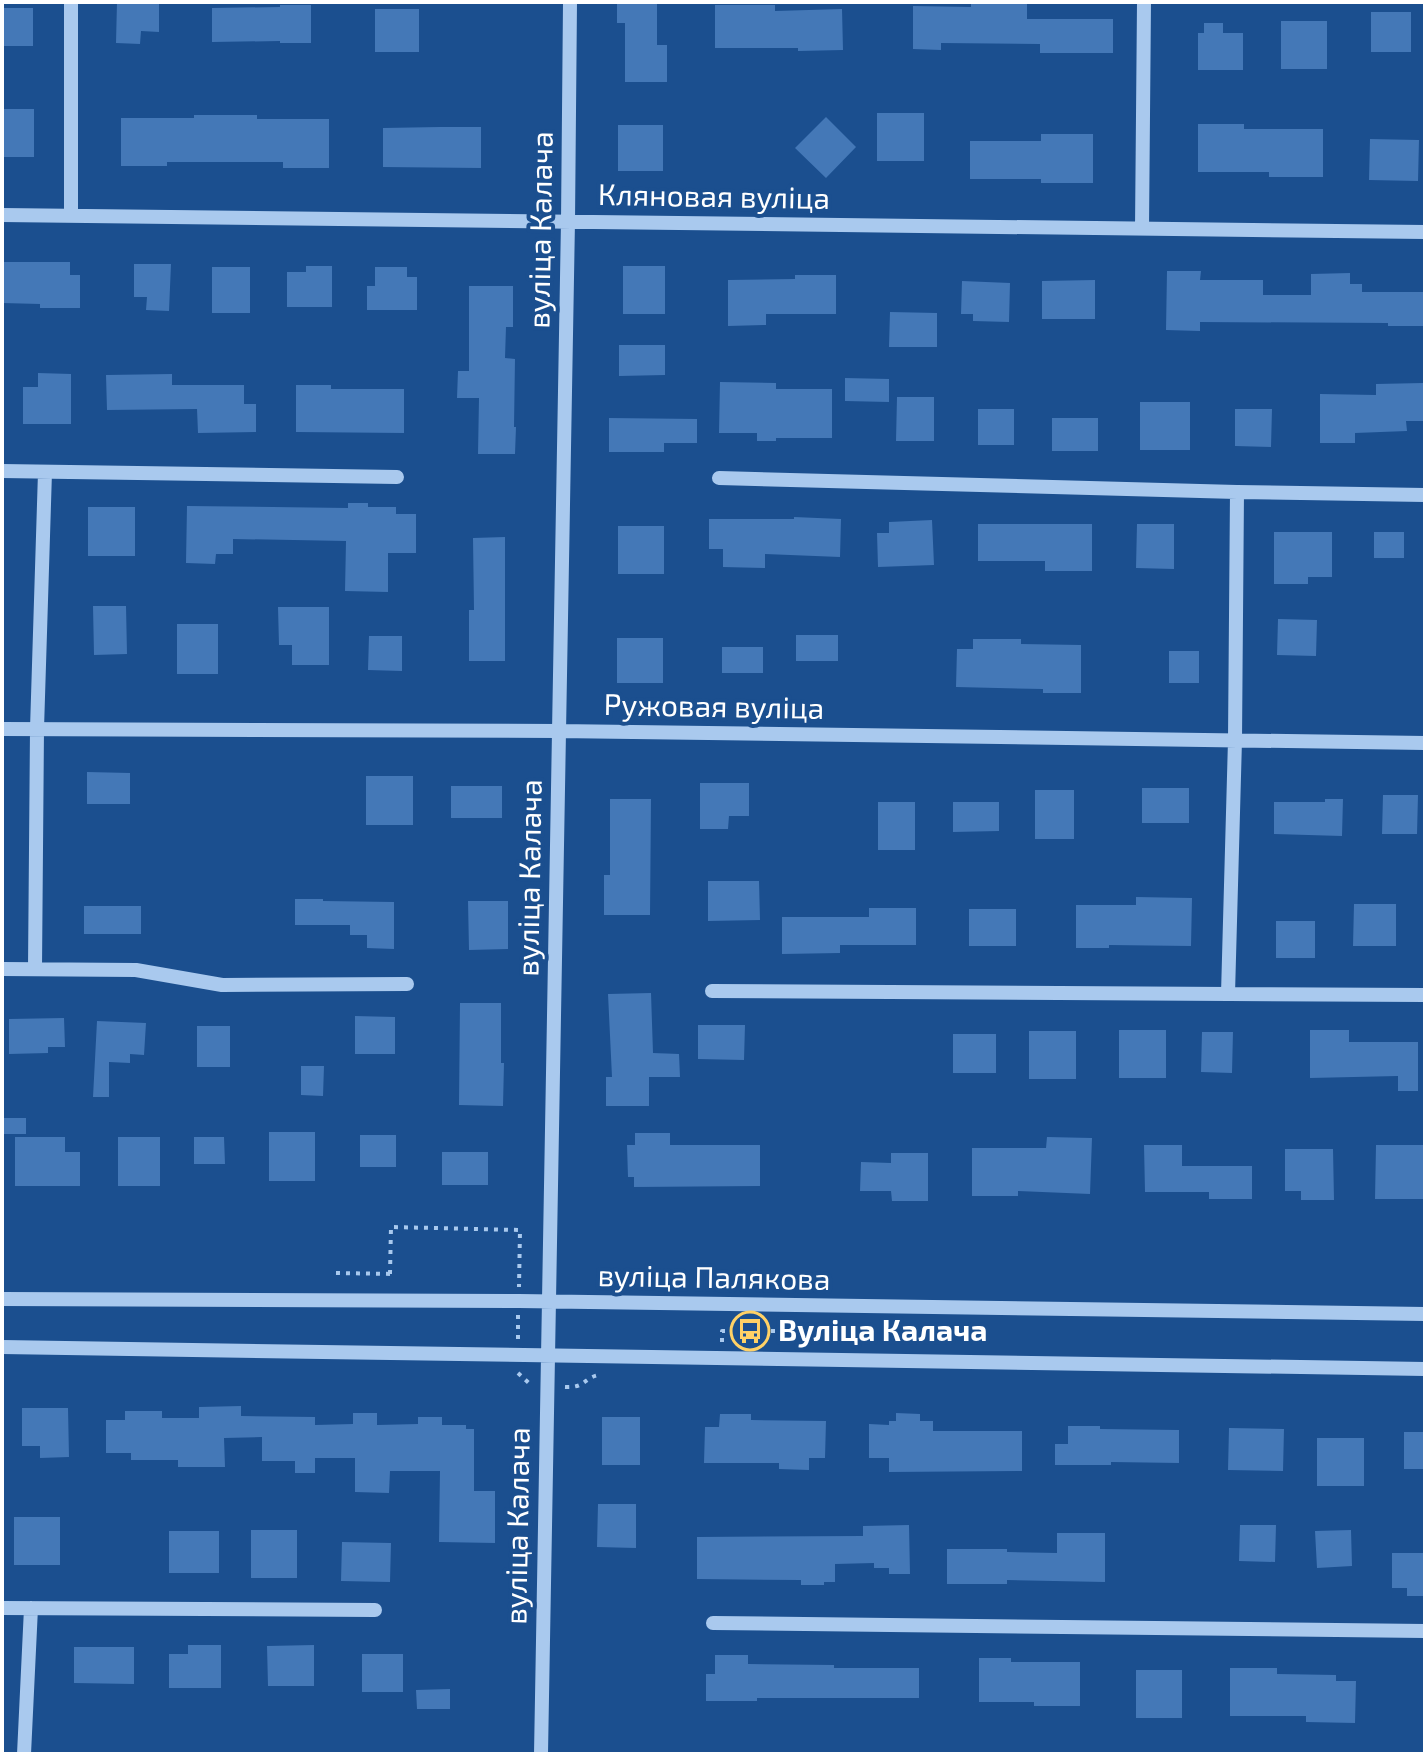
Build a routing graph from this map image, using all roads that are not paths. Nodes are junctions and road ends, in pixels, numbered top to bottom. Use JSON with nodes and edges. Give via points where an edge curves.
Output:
{"nodes":[{"id":1,"x":71,"y":2,"type":"edge"},
{"id":2,"x":570,"y":2,"type":"edge"},
{"id":3,"x":1144,"y":2,"type":"edge"},
{"id":4,"x":2,"y":215,"type":"edge"},
{"id":5,"x":71,"y":216,"type":"junction"},
{"id":6,"x":568,"y":221,"type":"junction"},
{"id":7,"x":1142,"y":228,"type":"junction"},
{"id":8,"x":1425,"y":232,"type":"edge"},
{"id":9,"x":2,"y":471,"type":"edge"},
{"id":10,"x":45,"y":472,"type":"junction"},
{"id":11,"x":397,"y":477,"type":"dead end"},
{"id":12,"x":719,"y":478,"type":"dead end"},
{"id":13,"x":1237,"y":492,"type":"junction"},
{"id":14,"x":1425,"y":495,"type":"edge"},
{"id":15,"x":2,"y":729,"type":"edge"},
{"id":16,"x":37,"y":729,"type":"junction"},
{"id":17,"x":558,"y":731,"type":"junction"},
{"id":18,"x":1235,"y":740,"type":"junction"},
{"id":19,"x":1425,"y":743,"type":"edge"},
{"id":20,"x":2,"y":969,"type":"edge"},
{"id":21,"x":35,"y":969,"type":"junction"},
{"id":22,"x":407,"y":984,"type":"dead end"},
{"id":23,"x":712,"y":991,"type":"dead end"},
{"id":24,"x":1228,"y":994,"type":"junction"},
{"id":25,"x":1425,"y":995,"type":"edge"},
{"id":26,"x":2,"y":1299,"type":"edge"},
{"id":27,"x":549,"y":1301,"type":"junction"},
{"id":28,"x":1425,"y":1314,"type":"edge"},
{"id":29,"x":2,"y":1347,"type":"edge"},
{"id":30,"x":547,"y":1355,"type":"junction"},
{"id":31,"x":1425,"y":1369,"type":"edge"},
{"id":32,"x":2,"y":1608,"type":"edge"},
{"id":33,"x":31,"y":1608,"type":"junction"},
{"id":34,"x":375,"y":1610,"type":"dead end"},
{"id":35,"x":713,"y":1623,"type":"dead end"},
{"id":36,"x":1425,"y":1631,"type":"edge"},
{"id":37,"x":24,"y":1754,"type":"edge"},
{"id":38,"x":541,"y":1754,"type":"edge"}],
"edges":[{"from":1,"to":5,"type":"street"},
{"from":2,"to":6,"type":"street","name":"вуліца Калача"},
{"from":3,"to":7,"type":"street"},
{"from":4,"to":5,"type":"street","name":"Кляновая вуліца"},
{"from":5,"to":6,"type":"street","name":"Кляновая вуліца"},
{"from":6,"to":7,"type":"street","name":"Кляновая вуліца"},
{"from":6,"to":17,"type":"street","name":"вуліца Калача"},
{"from":7,"to":8,"type":"street","name":"Кляновая вуліца"},
{"from":9,"to":10,"type":"street"},
{"from":10,"to":11,"type":"street"},
{"from":10,"to":16,"type":"street"},
{"from":12,"to":13,"type":"street"},
{"from":13,"to":14,"type":"street"},
{"from":13,"to":18,"type":"street"},
{"from":15,"to":16,"type":"street","name":"Ружовая вуліца"},
{"from":16,"to":17,"type":"street","name":"Ружовая вуліца"},
{"from":16,"to":21,"type":"street"},
{"from":17,"to":18,"type":"street","name":"Ружовая вуліца"},
{"from":17,"to":27,"type":"street","name":"вуліца Калача"},
{"from":18,"to":19,"type":"street","name":"Ружовая вуліца"},
{"from":18,"to":24,"type":"street"},
{"from":20,"to":21,"type":"street"},
{"from":21,"to":22,"type":"street","via":[[136,970],[222,985]]},
{"from":23,"to":24,"type":"street"},
{"from":24,"to":25,"type":"street"},
{"from":26,"to":27,"type":"street","name":"вуліца Палякова"},
{"from":27,"to":28,"type":"street","name":"вуліца Палякова"},
{"from":27,"to":30,"type":"street","name":"вуліца Калача"},
{"from":29,"to":30,"type":"street"},
{"from":30,"to":31,"type":"street"},
{"from":30,"to":38,"type":"street","name":"вуліца Калача"},
{"from":32,"to":33,"type":"street"},
{"from":33,"to":34,"type":"street"},
{"from":33,"to":37,"type":"street"},
{"from":35,"to":36,"type":"street"}]}
